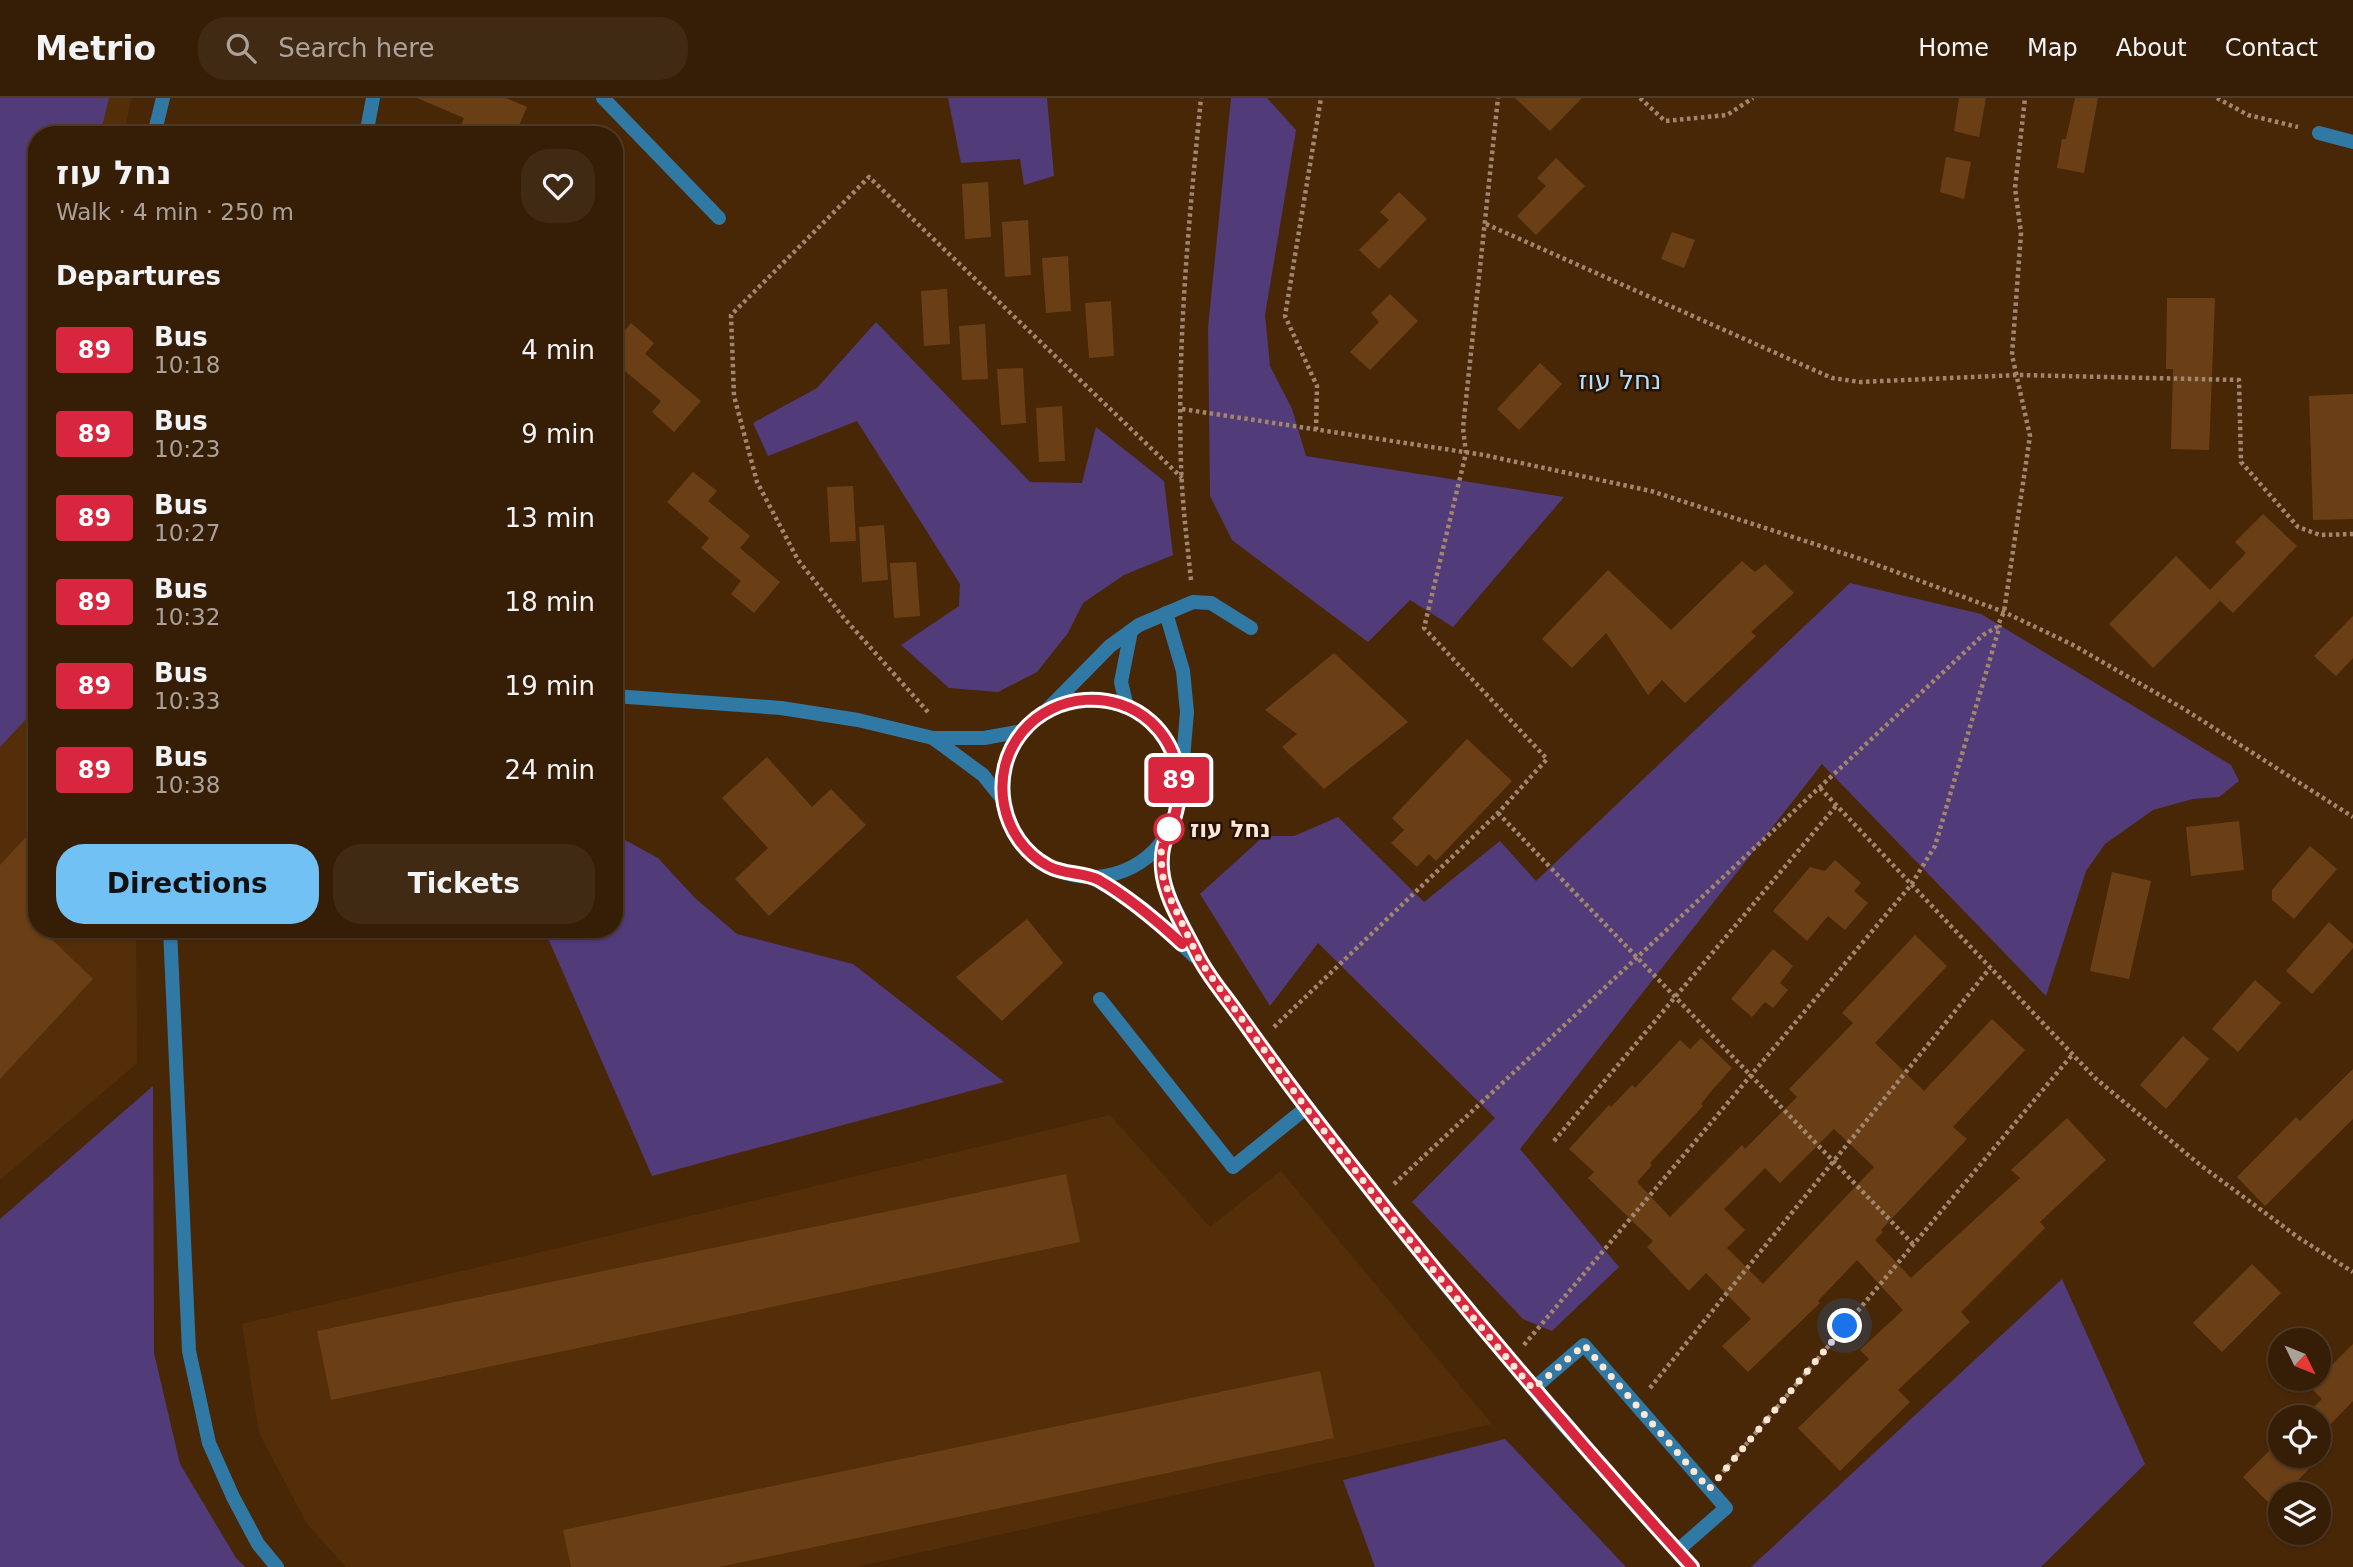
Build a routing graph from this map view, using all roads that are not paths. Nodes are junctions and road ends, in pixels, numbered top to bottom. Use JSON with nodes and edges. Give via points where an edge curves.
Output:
{"nodes":[{"id":1,"x":163,"y":98,"type":"edge"},
{"id":2,"x":373,"y":98,"type":"edge"},
{"id":3,"x":603,"y":98,"type":"edge"},
{"id":4,"x":156,"y":126,"type":"edge"},
{"id":5,"x":368,"y":126,"type":"edge"},
{"id":6,"x":2319,"y":133,"type":"road end"},
{"id":7,"x":2353,"y":142,"type":"edge"},
{"id":8,"x":719,"y":218,"type":"dead end"},
{"id":9,"x":1166,"y":614,"type":"junction"},
{"id":10,"x":1251,"y":628,"type":"dead end"},
{"id":11,"x":1131,"y":631,"type":"junction"},
{"id":12,"x":623,"y":697,"type":"edge"},
{"id":13,"x":1127,"y":707,"type":"junction"},
{"id":14,"x":1045,"y":712,"type":"junction"},
{"id":15,"x":1023,"y":731,"type":"junction"},
{"id":16,"x":933,"y":738,"type":"junction"},
{"id":17,"x":1180,"y":795,"type":"junction"},
{"id":18,"x":1003,"y":800,"type":"junction"},
{"id":19,"x":1161,"y":842,"type":"junction"},
{"id":20,"x":1093,"y":877,"type":"junction"},
{"id":21,"x":170,"y":938,"type":"edge"},
{"id":22,"x":1200,"y":961,"type":"junction"},
{"id":23,"x":1100,"y":999,"type":"dead end"},
{"id":24,"x":1306,"y":1108,"type":"junction"},
{"id":25,"x":1533,"y":1389,"type":"junction"},
{"id":26,"x":1677,"y":1551,"type":"junction"},
{"id":27,"x":277,"y":1567,"type":"edge"},
{"id":28,"x":1692,"y":1567,"type":"edge"}],
"edges":[{"from":1,"to":4,"type":"street"},
{"from":2,"to":5,"type":"street"},
{"from":3,"to":8,"type":"street"},
{"from":6,"to":7,"type":"street"},
{"from":9,"to":10,"type":"street","via":[[1193,602],[1211,603]]},
{"from":9,"to":11,"type":"street"},
{"from":9,"to":17,"type":"street","via":[[1183,671],[1187,712]]},
{"from":11,"to":13,"type":"street","via":[[1121,682]]},
{"from":11,"to":14,"type":"street","via":[[1086,668]]},
{"from":12,"to":16,"type":"street","via":[[781,708]]},
{"from":13,"to":14,"type":"street","via":[[1098,699],[1078,700]]},
{"from":13,"to":17,"type":"street","via":[[1164,737],[1174,754]]},
{"from":14,"to":15,"type":"street"},
{"from":15,"to":16,"type":"street","via":[[984,738]]},
{"from":15,"to":18,"type":"street","via":[[1006,764]]},
{"from":16,"to":18,"type":"street","via":[[983,775]]},
{"from":17,"to":19,"type":"street","via":[[1176,816]]},
{"from":18,"to":20,"type":"street","via":[[1018,840],[1033,856],[1051,868]]},
{"from":19,"to":20,"type":"street","via":[[1135,866]]},
{"from":19,"to":22,"type":"street","via":[[1162,874]]},
{"from":20,"to":22,"type":"street","via":[[1146,910]]},
{"from":21,"to":27,"type":"street","via":[[189,1351],[209,1443],[258,1544]]},
{"from":22,"to":24,"type":"street"},
{"from":23,"to":24,"type":"street","via":[[1233,1167]]},
{"from":24,"to":25,"type":"street"},
{"from":25,"to":26,"type":"street"},
{"from":25,"to":26,"type":"street","via":[[1584,1345],[1726,1508]]},
{"from":26,"to":28,"type":"street"}]}
